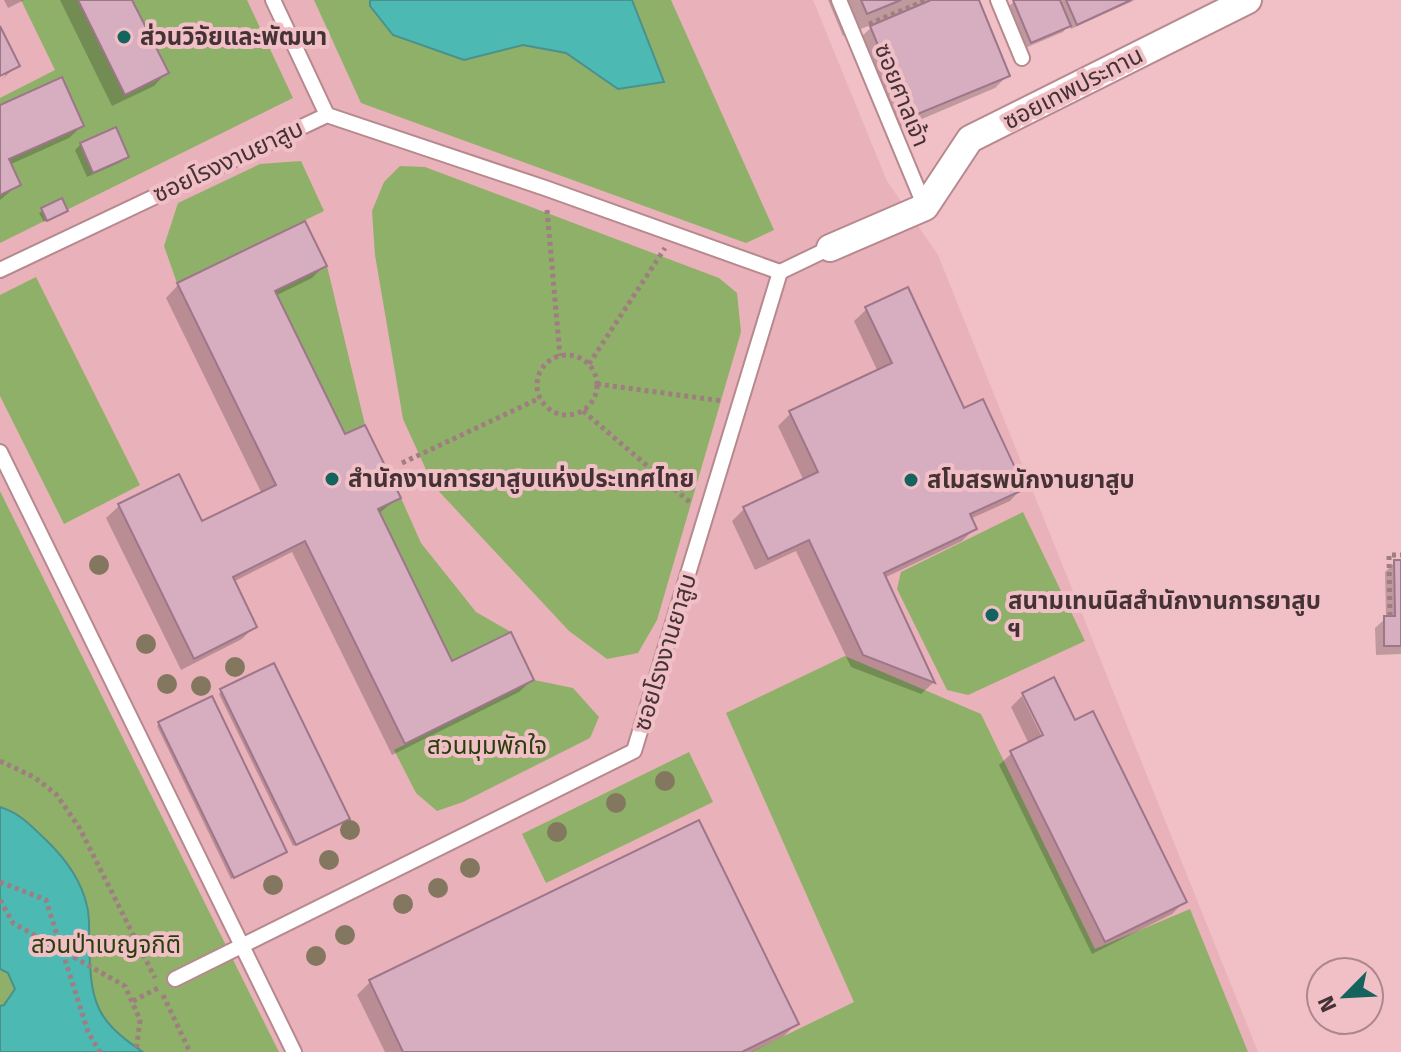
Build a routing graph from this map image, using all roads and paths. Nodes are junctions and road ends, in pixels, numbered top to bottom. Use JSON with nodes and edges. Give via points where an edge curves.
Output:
{"nodes":[{"id":1,"x":273,"y":0,"type":"edge"},
{"id":2,"x":839,"y":0,"type":"edge"},
{"id":3,"x":927,"y":0,"type":"edge"},
{"id":4,"x":998,"y":0,"type":"edge"},
{"id":5,"x":1248,"y":0,"type":"edge"},
{"id":6,"x":852,"y":31,"type":"junction"},
{"id":7,"x":1022,"y":58,"type":"dead end"},
{"id":8,"x":327,"y":115,"type":"junction"},
{"id":9,"x":545,"y":188,"type":"junction"},
{"id":10,"x":925,"y":207,"type":"junction"},
{"id":11,"x":674,"y":234,"type":"junction"},
{"id":12,"x":830,"y":248,"type":"joint"},
{"id":13,"x":0,"y":270,"type":"edge"},
{"id":14,"x":780,"y":272,"type":"junction"},
{"id":15,"x":560,"y":356,"type":"junction"},
{"id":16,"x":589,"y":364,"type":"junction"},
{"id":17,"x":597,"y":384,"type":"junction"},
{"id":18,"x":540,"y":398,"type":"junction"},
{"id":19,"x":741,"y":403,"type":"junction"},
{"id":20,"x":583,"y":411,"type":"junction"},
{"id":21,"x":0,"y":452,"type":"edge"},
{"id":22,"x":402,"y":463,"type":"dead end"},
{"id":23,"x":706,"y":517,"type":"junction"},
{"id":24,"x":1401,"y":555,"type":"edge"},
{"id":25,"x":1390,"y":616,"type":"dead end"},
{"id":26,"x":0,"y":761,"type":"edge"},
{"id":27,"x":0,"y":882,"type":"edge"},
{"id":28,"x":0,"y":900,"type":"edge"},
{"id":29,"x":241,"y":944,"type":"junction"},
{"id":30,"x":62,"y":950,"type":"junction"},
{"id":31,"x":175,"y":979,"type":"joint"},
{"id":32,"x":159,"y":987,"type":"junction"},
{"id":33,"x":133,"y":1001,"type":"junction"},
{"id":34,"x":100,"y":1052,"type":"edge"},
{"id":35,"x":136,"y":1052,"type":"edge"},
{"id":36,"x":190,"y":1052,"type":"edge"},
{"id":37,"x":294,"y":1052,"type":"edge"}],
"edges":[{"from":1,"to":8,"type":"lane"},
{"from":2,"to":6,"type":"lane","name":"ซอยศาลเจ้า"},
{"from":3,"to":6,"type":"path"},
{"from":4,"to":7,"type":"lane"},
{"from":5,"to":10,"type":"street","name":"ซอยเทพประทาน","via":[[970,139]]},
{"from":6,"to":10,"type":"lane","name":"ซอยศาลเจ้า"},
{"from":8,"to":9,"type":"lane","name":"ซอยโรงงานยาสูบ"},
{"from":8,"to":13,"type":"lane","name":"ซอยโรงงานยาสูบ"},
{"from":9,"to":11,"type":"lane","name":"ซอยโรงงานยาสูบ"},
{"from":9,"to":15,"type":"path"},
{"from":10,"to":12,"type":"street"},
{"from":11,"to":14,"type":"lane","name":"ซอยโรงงานยาสูบ"},
{"from":11,"to":16,"type":"path"},
{"from":12,"to":14,"type":"lane"},
{"from":14,"to":19,"type":"lane","name":"ซอยโรงงานยาสูบ"},
{"from":15,"to":16,"type":"path"},
{"from":15,"to":18,"type":"path","via":[[543,368]]},
{"from":16,"to":17,"type":"path"},
{"from":17,"to":19,"type":"path"},
{"from":17,"to":20,"type":"path"},
{"from":18,"to":20,"type":"path","via":[[564,415]]},
{"from":18,"to":22,"type":"path"},
{"from":19,"to":23,"type":"lane","name":"ซอยโรงงานยาสูบ"},
{"from":20,"to":23,"type":"path"},
{"from":21,"to":29,"type":"lane"},
{"from":23,"to":29,"type":"lane","name":"ซอยโรงงานยาสูบ","via":[[634,751]]},
{"from":24,"to":25,"type":"path","via":[[1389,555]]},
{"from":26,"to":32,"type":"path","via":[[56,794],[79,827]]},
{"from":27,"to":30,"type":"path","via":[[46,900]]},
{"from":28,"to":30,"type":"path","via":[[13,923]]},
{"from":29,"to":31,"type":"lane","name":"ซอยโรงงานยาสูบ"},
{"from":29,"to":37,"type":"lane"},
{"from":30,"to":33,"type":"path","via":[[125,986]]},
{"from":30,"to":34,"type":"path","via":[[88,1032]]},
{"from":31,"to":32,"type":"path"},
{"from":32,"to":33,"type":"path"},
{"from":32,"to":36,"type":"path"},
{"from":33,"to":35,"type":"path","via":[[140,1020]]}]}
